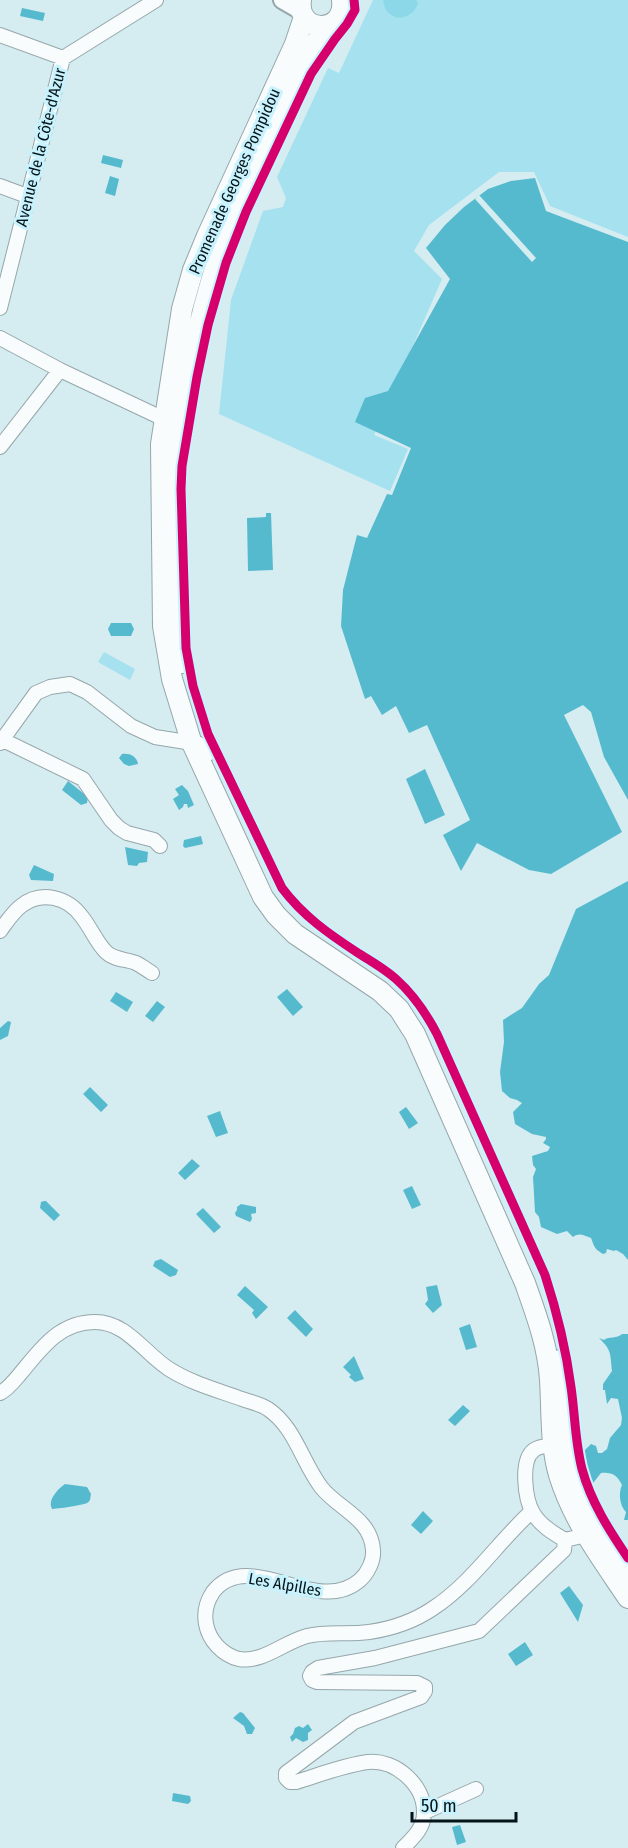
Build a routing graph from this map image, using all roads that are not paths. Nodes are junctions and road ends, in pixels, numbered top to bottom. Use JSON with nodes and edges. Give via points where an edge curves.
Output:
{"nodes":[{"id":1,"x":282,"y":0,"type":"edge"},
{"id":2,"x":342,"y":0,"type":"edge"},
{"id":3,"x":154,"y":2,"type":"edge"},
{"id":4,"x":302,"y":9,"type":"edge"},
{"id":5,"x":326,"y":26,"type":"junction"},
{"id":6,"x":0,"y":35,"type":"edge"},
{"id":7,"x":63,"y":58,"type":"junction"},
{"id":8,"x":0,"y":186,"type":"edge"},
{"id":9,"x":27,"y":196,"type":"junction"},
{"id":10,"x":0,"y":308,"type":"edge"},
{"id":11,"x":0,"y":338,"type":"edge"},
{"id":12,"x":60,"y":370,"type":"junction"},
{"id":13,"x":173,"y":421,"type":"junction"},
{"id":14,"x":0,"y":447,"type":"edge"},
{"id":15,"x":190,"y":741,"type":"junction"},
{"id":16,"x":1,"y":742,"type":"edge"},
{"id":17,"x":210,"y":753,"type":"junction"},
{"id":18,"x":160,"y":846,"type":"dead end"},
{"id":19,"x":0,"y":931,"type":"edge"},
{"id":20,"x":152,"y":973,"type":"dead end"},
{"id":21,"x":0,"y":1394,"type":"edge"},
{"id":22,"x":564,"y":1445,"type":"junction"},
{"id":23,"x":532,"y":1511,"type":"junction"},
{"id":24,"x":592,"y":1532,"type":"junction"},
{"id":25,"x":565,"y":1540,"type":"junction"},
{"id":26,"x":628,"y":1572,"type":"edge"},
{"id":27,"x":628,"y":1598,"type":"edge"},
{"id":28,"x":476,"y":1789,"type":"dead end"},
{"id":29,"x":424,"y":1812,"type":"junction"},
{"id":30,"x":403,"y":1848,"type":"edge"}],
"edges":[{"from":1,"to":4,"type":"street"},
{"from":2,"to":5,"type":"main road","name":"Promenade Georges Pompidou","via":[[340,16]]},
{"from":3,"to":7,"type":"street","name":"Avenue de la Côte-d'Azur"},
{"from":4,"to":5,"type":"main road","via":[[316,26]]},
{"from":4,"to":13,"type":"main road","name":"Promenade Georges Pompidou","via":[[295,44],[193,270],[182,309]]},
{"from":5,"to":13,"type":"main road","name":"Promenade Georges Pompidou","via":[[223,243],[186,387]]},
{"from":6,"to":7,"type":"street"},
{"from":7,"to":9,"type":"street","name":"Avenue de la Côte-d'Azur"},
{"from":8,"to":9,"type":"street"},
{"from":9,"to":10,"type":"street","name":"Avenue de la Côte-d'Azur"},
{"from":11,"to":12,"type":"street"},
{"from":12,"to":13,"type":"street"},
{"from":12,"to":14,"type":"street"},
{"from":13,"to":15,"type":"main road","via":[[161,444],[163,626],[171,679]]},
{"from":13,"to":17,"type":"main road","via":[[177,626],[184,676]]},
{"from":15,"to":16,"type":"street","via":[[155,737],[131,726],[87,692],[70,684],[36,693]]},
{"from":15,"to":17,"type":"street"},
{"from":15,"to":22,"type":"main road","via":[[252,875],[276,915],[295,934],[380,991],[399,1009],[415,1034],[525,1282],[546,1349]]},
{"from":16,"to":18,"type":"street","via":[[83,779],[119,828],[154,840]]},
{"from":17,"to":22,"type":"main road","via":[[263,868],[286,906],[303,924],[387,981],[427,1027],[538,1277],[550,1313],[559,1349]]},
{"from":19,"to":20,"type":"street","via":[[21,906],[46,897],[60,898],[81,915],[107,953]]},
{"from":21,"to":23,"type":"street","name":"Les Alpilles","via":[[47,1341],[63,1329],[96,1322],[119,1328],[185,1378],[266,1407],[279,1418],[323,1490],[362,1523],[374,1551],[363,1578],[336,1592],[246,1575],[220,1584],[205,1612],[206,1626],[212,1641],[237,1658],[251,1659],[309,1635],[369,1632],[402,1624],[428,1612],[453,1595]]},
{"from":22,"to":23,"type":"street","via":[[534,1450],[527,1461],[526,1496]]},
{"from":22,"to":24,"type":"main road"},
{"from":22,"to":24,"type":"main road","via":[[559,1473],[571,1508]]},
{"from":23,"to":25,"type":"street","via":[[545,1527]]},
{"from":24,"to":25,"type":"street"},
{"from":24,"to":26,"type":"main road"},
{"from":24,"to":27,"type":"main road"},
{"from":25,"to":29,"type":"street","via":[[564,1550],[479,1631],[312,1672],[310,1676],[317,1682],[417,1683],[425,1691],[421,1697],[354,1722],[289,1769],[286,1778],[296,1782],[369,1762],[382,1763],[406,1774],[421,1795]]},
{"from":28,"to":29,"type":"street"},
{"from":29,"to":30,"type":"street","via":[[417,1834]]}]}
